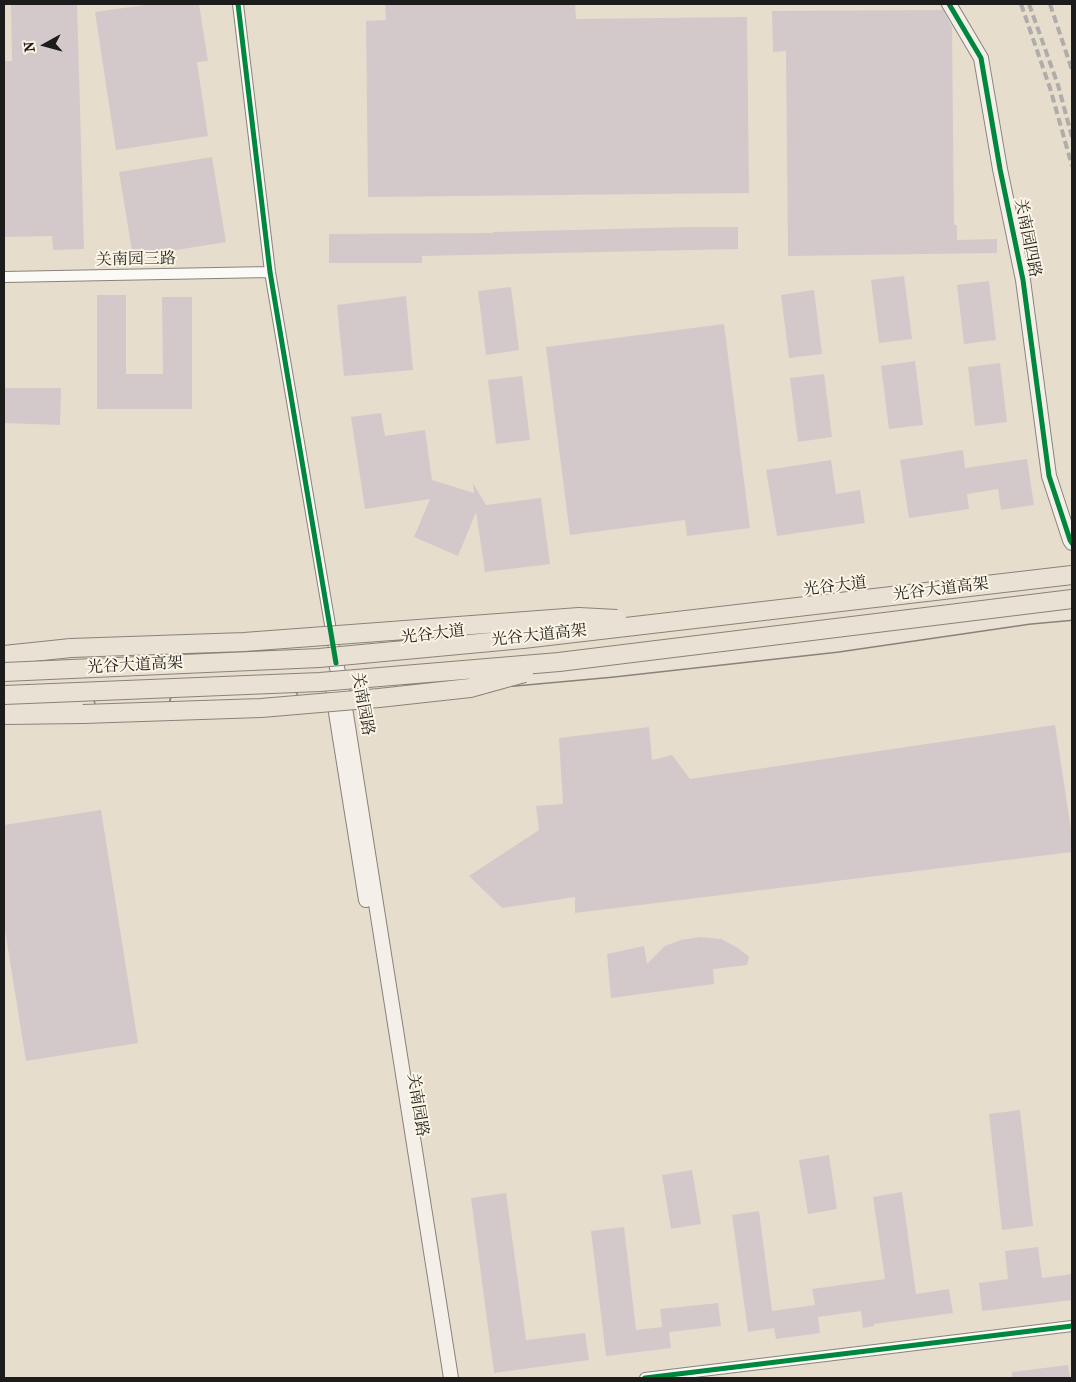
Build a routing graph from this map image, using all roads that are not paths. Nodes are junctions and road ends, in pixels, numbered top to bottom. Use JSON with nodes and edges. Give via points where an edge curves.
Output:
{"nodes":[{"id":1,"x":238,"y":4,"type":"edge"},
{"id":2,"x":948,"y":4,"type":"edge"},
{"id":3,"x":270,"y":272,"type":"junction"},
{"id":4,"x":4,"y":277,"type":"edge"},
{"id":5,"x":1072,"y":543,"type":"edge"},
{"id":6,"x":1072,"y":573,"type":"edge"},
{"id":7,"x":1072,"y":599,"type":"edge"},
{"id":8,"x":1072,"y":612,"type":"edge"},
{"id":9,"x":665,"y":622,"type":"junction"},
{"id":10,"x":4,"y":655,"type":"edge"},
{"id":11,"x":568,"y":661,"type":"junction"},
{"id":12,"x":336,"y":663,"type":"junction"},
{"id":13,"x":4,"y":671,"type":"edge"},
{"id":14,"x":4,"y":695,"type":"edge"},
{"id":15,"x":338,"y":696,"type":"junction"},
{"id":16,"x":4,"y":706,"type":"edge"},
{"id":17,"x":4,"y":715,"type":"edge"},
{"id":18,"x":1072,"y":1326,"type":"edge"},
{"id":19,"x":444,"y":1378,"type":"edge"},
{"id":20,"x":451,"y":1378,"type":"edge"},
{"id":21,"x":645,"y":1378,"type":"edge"}],
"edges":[{"from":1,"to":3,"type":"street"},
{"from":2,"to":5,"type":"main road","name":"关南园四路","via":[[981,58],[1023,280],[1049,476]]},
{"from":3,"to":4,"type":"street","name":"关南园三路"},
{"from":3,"to":12,"type":"street"},
{"from":6,"to":9,"type":"highway","name":"光谷大道高架","bridge":true},
{"from":6,"to":12,"type":"main road","name":"光谷大道","via":[[818,607]]},
{"from":7,"to":11,"type":"highway","name":"光谷大道高架","bridge":true},
{"from":8,"to":15,"type":"main road","via":[[836,644]]},
{"from":9,"to":10,"type":"highway","bridge":true,"via":[[579,617],[244,642],[71,648]]},
{"from":9,"to":13,"type":"highway","name":"光谷大道高架","bridge":true,"via":[[319,658]]},
{"from":11,"to":14,"type":"highway","name":"光谷大道高架","bridge":true,"via":[[320,682]]},
{"from":11,"to":17,"type":"highway","bridge":true,"via":[[470,688],[398,696],[260,708]]},
{"from":12,"to":13,"type":"main road","name":"光谷大道"},
{"from":12,"to":15,"type":"main road","name":"关南园路"},
{"from":15,"to":16,"type":"main road"},
{"from":15,"to":19,"type":"main road","name":"关南园路"},
{"from":15,"to":20,"type":"main road","name":"关南园路"},
{"from":18,"to":21,"type":"street"}]}
